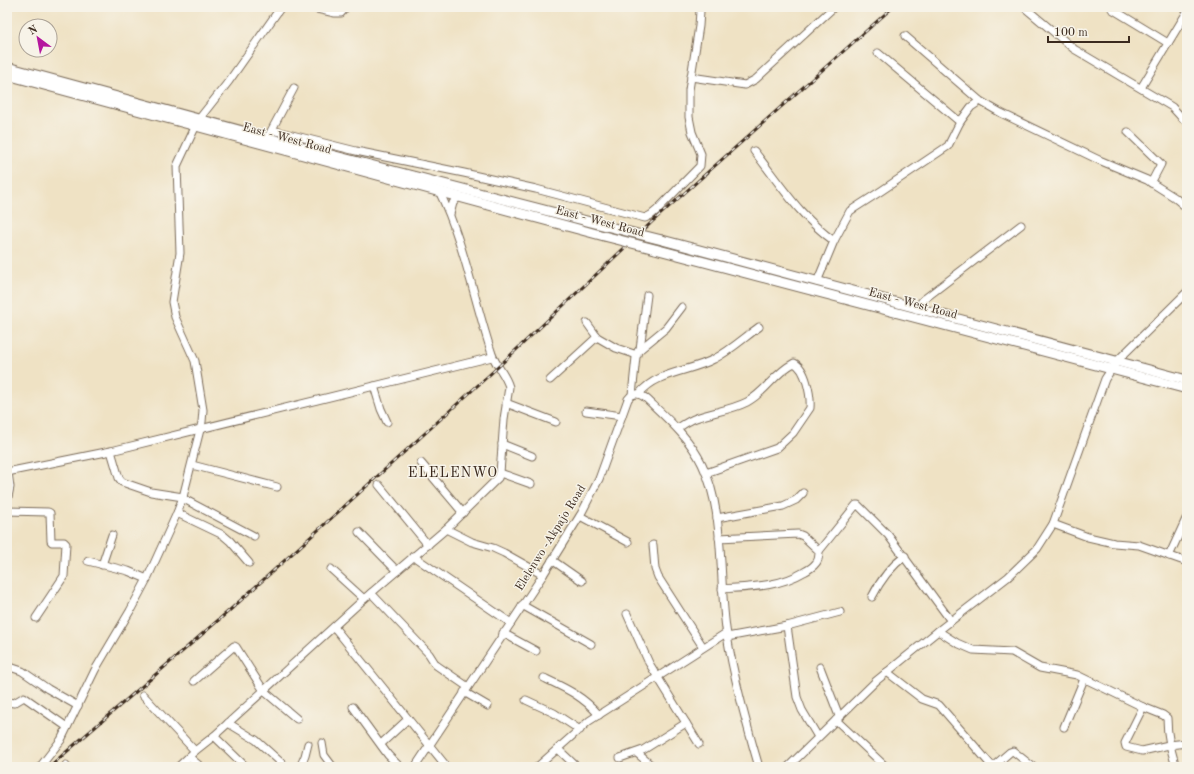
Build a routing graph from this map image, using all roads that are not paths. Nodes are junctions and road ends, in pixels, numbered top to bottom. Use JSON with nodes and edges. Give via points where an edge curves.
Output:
{"nodes":[{"id":1,"x":281,"y":7,"type":"edge"},
{"id":2,"x":308,"y":7,"type":"edge"},
{"id":3,"x":346,"y":7,"type":"edge"},
{"id":4,"x":698,"y":7,"type":"edge"},
{"id":5,"x":834,"y":7,"type":"edge"},
{"id":6,"x":1024,"y":7,"type":"edge"},
{"id":7,"x":1112,"y":9,"type":"dead end"},
{"id":8,"x":1187,"y":12,"type":"edge"},
{"id":9,"x":905,"y":36,"type":"dead end"},
{"id":10,"x":1168,"y":44,"type":"junction"},
{"id":11,"x":878,"y":53,"type":"dead end"},
{"id":12,"x":7,"y":67,"type":"edge"},
{"id":13,"x":7,"y":75,"type":"edge"},
{"id":14,"x":691,"y":76,"type":"junction"},
{"id":15,"x":294,"y":88,"type":"dead end"},
{"id":16,"x":1141,"y":88,"type":"junction"},
{"id":17,"x":980,"y":101,"type":"junction"},
{"id":18,"x":1187,"y":121,"type":"edge"},
{"id":19,"x":960,"y":122,"type":"junction"},
{"id":20,"x":197,"y":123,"type":"junction"},
{"id":21,"x":1128,"y":132,"type":"dead end"},
{"id":22,"x":269,"y":134,"type":"junction"},
{"id":23,"x":754,"y":152,"type":"dead end"},
{"id":24,"x":352,"y":155,"type":"junction"},
{"id":25,"x":1151,"y":183,"type":"junction"},
{"id":26,"x":439,"y":191,"type":"junction"},
{"id":27,"x":458,"y":197,"type":"junction"},
{"id":28,"x":1187,"y":208,"type":"edge"},
{"id":29,"x":450,"y":214,"type":"junction"},
{"id":30,"x":1021,"y":225,"type":"dead end"},
{"id":31,"x":834,"y":241,"type":"junction"},
{"id":32,"x":817,"y":282,"type":"junction"},
{"id":33,"x":1187,"y":292,"type":"edge"},
{"id":34,"x":647,"y":295,"type":"dead end"},
{"id":35,"x":682,"y":307,"type":"dead end"},
{"id":36,"x":916,"y":309,"type":"junction"},
{"id":37,"x":587,"y":323,"type":"dead end"},
{"id":38,"x":759,"y":327,"type":"dead end"},
{"id":39,"x":597,"y":337,"type":"junction"},
{"id":40,"x":639,"y":352,"type":"junction"},
{"id":41,"x":492,"y":357,"type":"junction"},
{"id":42,"x":1117,"y":361,"type":"junction"},
{"id":43,"x":1111,"y":369,"type":"junction"},
{"id":44,"x":550,"y":380,"type":"dead end"},
{"id":45,"x":1187,"y":380,"type":"edge"},
{"id":46,"x":374,"y":386,"type":"junction"},
{"id":47,"x":1187,"y":390,"type":"edge"},
{"id":48,"x":635,"y":394,"type":"junction"},
{"id":49,"x":506,"y":403,"type":"junction"},
{"id":50,"x":586,"y":411,"type":"dead end"},
{"id":51,"x":622,"y":416,"type":"junction"},
{"id":52,"x":387,"y":422,"type":"dead end"},
{"id":53,"x":556,"y":422,"type":"dead end"},
{"id":54,"x":201,"y":428,"type":"junction"},
{"id":55,"x":678,"y":428,"type":"junction"},
{"id":56,"x":502,"y":444,"type":"junction"},
{"id":57,"x":111,"y":451,"type":"junction"},
{"id":58,"x":532,"y":456,"type":"dead end"},
{"id":59,"x":421,"y":463,"type":"dead end"},
{"id":60,"x":192,"y":465,"type":"junction"},
{"id":61,"x":8,"y":472,"type":"edge"},
{"id":62,"x":500,"y":473,"type":"junction"},
{"id":63,"x":706,"y":473,"type":"junction"},
{"id":64,"x":531,"y":484,"type":"dead end"},
{"id":65,"x":379,"y":485,"type":"dead end"},
{"id":66,"x":277,"y":487,"type":"dead end"},
{"id":67,"x":803,"y":493,"type":"dead end"},
{"id":68,"x":183,"y":498,"type":"junction"},
{"id":69,"x":7,"y":502,"type":"edge"},
{"id":70,"x":7,"y":511,"type":"edge"},
{"id":71,"x":177,"y":513,"type":"junction"},
{"id":72,"x":463,"y":513,"type":"junction"},
{"id":73,"x":580,"y":516,"type":"junction"},
{"id":74,"x":717,"y":518,"type":"junction"},
{"id":75,"x":1186,"y":519,"type":"dead end"},
{"id":76,"x":1053,"y":524,"type":"junction"},
{"id":77,"x":446,"y":529,"type":"junction"},
{"id":78,"x":359,"y":532,"type":"dead end"},
{"id":79,"x":112,"y":535,"type":"dead end"},
{"id":80,"x":254,"y":536,"type":"dead end"},
{"id":81,"x":719,"y":538,"type":"junction"},
{"id":82,"x":628,"y":542,"type":"dead end"},
{"id":83,"x":428,"y":545,"type":"junction"},
{"id":84,"x":653,"y":545,"type":"dead end"},
{"id":85,"x":819,"y":551,"type":"junction"},
{"id":86,"x":413,"y":556,"type":"junction"},
{"id":87,"x":905,"y":556,"type":"junction"},
{"id":88,"x":1169,"y":556,"type":"junction"},
{"id":89,"x":552,"y":560,"type":"junction"},
{"id":90,"x":88,"y":561,"type":"dead end"},
{"id":91,"x":1187,"y":562,"type":"edge"},
{"id":92,"x":249,"y":563,"type":"dead end"},
{"id":93,"x":102,"y":565,"type":"junction"},
{"id":94,"x":330,"y":569,"type":"dead end"},
{"id":95,"x":397,"y":571,"type":"junction"},
{"id":96,"x":543,"y":575,"type":"junction"},
{"id":97,"x":147,"y":579,"type":"junction"},
{"id":98,"x":582,"y":581,"type":"dead end"},
{"id":99,"x":722,"y":589,"type":"junction"},
{"id":100,"x":371,"y":593,"type":"junction"},
{"id":101,"x":872,"y":597,"type":"dead end"},
{"id":102,"x":364,"y":599,"type":"junction"},
{"id":103,"x":522,"y":605,"type":"junction"},
{"id":104,"x":840,"y":612,"type":"dead end"},
{"id":105,"x":627,"y":614,"type":"dead end"},
{"id":106,"x":36,"y":618,"type":"dead end"},
{"id":107,"x":951,"y":621,"type":"junction"},
{"id":108,"x":511,"y":623,"type":"junction"},
{"id":109,"x":787,"y":626,"type":"junction"},
{"id":110,"x":334,"y":627,"type":"junction"},
{"id":111,"x":938,"y":631,"type":"junction"},
{"id":112,"x":503,"y":633,"type":"junction"},
{"id":113,"x":727,"y":635,"type":"junction"},
{"id":114,"x":591,"y":644,"type":"dead end"},
{"id":115,"x":703,"y":647,"type":"junction"},
{"id":116,"x":536,"y":651,"type":"dead end"},
{"id":117,"x":7,"y":666,"type":"edge"},
{"id":118,"x":820,"y":667,"type":"dead end"},
{"id":119,"x":887,"y":672,"type":"junction"},
{"id":120,"x":658,"y":677,"type":"junction"},
{"id":121,"x":544,"y":678,"type":"dead end"},
{"id":122,"x":1084,"y":679,"type":"junction"},
{"id":123,"x":194,"y":681,"type":"dead end"},
{"id":124,"x":264,"y":690,"type":"junction"},
{"id":125,"x":466,"y":690,"type":"junction"},
{"id":126,"x":143,"y":695,"type":"dead end"},
{"id":127,"x":526,"y":700,"type":"dead end"},
{"id":128,"x":7,"y":702,"type":"edge"},
{"id":129,"x":78,"y":706,"type":"junction"},
{"id":130,"x":488,"y":706,"type":"dead end"},
{"id":131,"x":353,"y":707,"type":"dead end"},
{"id":132,"x":1142,"y":707,"type":"junction"},
{"id":133,"x":599,"y":715,"type":"junction"},
{"id":134,"x":837,"y":718,"type":"junction"},
{"id":135,"x":296,"y":719,"type":"dead end"},
{"id":136,"x":408,"y":719,"type":"junction"},
{"id":137,"x":228,"y":723,"type":"junction"},
{"id":138,"x":686,"y":723,"type":"junction"},
{"id":139,"x":67,"y":727,"type":"junction"},
{"id":140,"x":1064,"y":727,"type":"dead end"},
{"id":141,"x":580,"y":730,"type":"junction"},
{"id":142,"x":214,"y":736,"type":"junction"},
{"id":143,"x":818,"y":737,"type":"junction"},
{"id":144,"x":322,"y":743,"type":"dead end"},
{"id":145,"x":1187,"y":743,"type":"edge"},
{"id":146,"x":308,"y":744,"type":"dead end"},
{"id":147,"x":381,"y":744,"type":"junction"},
{"id":148,"x":430,"y":744,"type":"junction"},
{"id":149,"x":699,"y":744,"type":"dead end"},
{"id":150,"x":1169,"y":745,"type":"junction"},
{"id":151,"x":558,"y":749,"type":"junction"},
{"id":152,"x":195,"y":751,"type":"junction"},
{"id":153,"x":637,"y":753,"type":"junction"},
{"id":154,"x":189,"y":757,"type":"junction"},
{"id":155,"x":620,"y":758,"type":"dead end"},
{"id":156,"x":245,"y":766,"type":"dead end"},
{"id":157,"x":574,"y":766,"type":"edge"},
{"id":158,"x":40,"y":767,"type":"edge"},
{"id":159,"x":178,"y":767,"type":"edge"},
{"id":160,"x":201,"y":767,"type":"edge"},
{"id":161,"x":286,"y":767,"type":"edge"},
{"id":162,"x":300,"y":767,"type":"edge"},
{"id":163,"x":333,"y":767,"type":"edge"},
{"id":164,"x":400,"y":767,"type":"edge"},
{"id":165,"x":415,"y":767,"type":"edge"},
{"id":166,"x":447,"y":767,"type":"edge"},
{"id":167,"x":537,"y":767,"type":"edge"},
{"id":168,"x":652,"y":767,"type":"edge"},
{"id":169,"x":759,"y":767,"type":"edge"},
{"id":170,"x":788,"y":767,"type":"edge"},
{"id":171,"x":886,"y":767,"type":"edge"},
{"id":172,"x":1033,"y":767,"type":"edge"},
{"id":173,"x":1176,"y":767,"type":"edge"}],
"edges":[{"from":1,"to":20,"type":"street"},
{"from":2,"to":3,"type":"street","via":[[335,13],[341,13]]},
{"from":4,"to":14,"type":"street","via":[[699,26]]},
{"from":5,"to":14,"type":"street","via":[[756,79],[745,85]]},
{"from":6,"to":16,"type":"street","via":[[1074,49]]},
{"from":7,"to":10,"type":"street"},
{"from":8,"to":10,"type":"street"},
{"from":9,"to":17,"type":"street"},
{"from":10,"to":16,"type":"street"},
{"from":11,"to":19,"type":"street"},
{"from":12,"to":20,"type":"main road","name":"East - West Road"},
{"from":13,"to":20,"type":"main road","name":"East - West Road"},
{"from":14,"to":24,"type":"street","via":[[689,117],[701,154],[700,166],[651,216],[645,218],[528,187]]},
{"from":15,"to":22,"type":"street"},
{"from":16,"to":18,"type":"street","via":[[1172,107]]},
{"from":17,"to":19,"type":"street"},
{"from":17,"to":25,"type":"street","via":[[1001,114]]},
{"from":19,"to":31,"type":"street","via":[[948,146],[850,210]]},
{"from":20,"to":22,"type":"main road","name":"East - West Road"},
{"from":20,"to":26,"type":"main road","name":"East - West Road"},
{"from":20,"to":54,"type":"street","via":[[177,166],[180,252],[172,302],[175,317],[195,361],[203,410]]},
{"from":21,"to":25,"type":"street","via":[[1160,162]]},
{"from":22,"to":24,"type":"main road","name":"East - West Road"},
{"from":23,"to":31,"type":"street","via":[[795,205],[818,229]]},
{"from":24,"to":32,"type":"main road","name":"East - West Road","bridge":true},
{"from":25,"to":28,"type":"street"},
{"from":26,"to":27,"type":"main road","name":"East - West Road"},
{"from":26,"to":29,"type":"street"},
{"from":27,"to":29,"type":"street"},
{"from":27,"to":43,"type":"main road","name":"East - West Road","bridge":true},
{"from":29,"to":41,"type":"street"},
{"from":30,"to":36,"type":"street","via":[[923,300]]},
{"from":31,"to":32,"type":"street"},
{"from":32,"to":36,"type":"main road","name":"East - West Road"},
{"from":33,"to":42,"type":"street"},
{"from":34,"to":40,"type":"street"},
{"from":35,"to":40,"type":"street","via":[[666,328]]},
{"from":36,"to":42,"type":"main road","name":"East - West Road"},
{"from":37,"to":39,"type":"street"},
{"from":38,"to":48,"type":"street","via":[[715,359],[659,378]]},
{"from":39,"to":40,"type":"street","via":[[616,348]]},
{"from":39,"to":44,"type":"street"},
{"from":40,"to":48,"type":"street"},
{"from":41,"to":46,"type":"street"},
{"from":41,"to":49,"type":"street","via":[[508,382]]},
{"from":42,"to":43,"type":"street"},
{"from":42,"to":45,"type":"main road","name":"East - West Road"},
{"from":43,"to":47,"type":"main road","name":"East - West Road"},
{"from":43,"to":76,"type":"street","via":[[1100,390]]},
{"from":46,"to":52,"type":"street"},
{"from":46,"to":54,"type":"street"},
{"from":48,"to":51,"type":"street","name":"Elelenwo -Akpajo Road","via":[[628,399]]},
{"from":48,"to":55,"type":"street","via":[[646,398]]},
{"from":49,"to":53,"type":"street"},
{"from":49,"to":56,"type":"street"},
{"from":50,"to":51,"type":"street"},
{"from":51,"to":73,"type":"street","name":"Elelenwo -Akpajo Road","via":[[599,479]]},
{"from":54,"to":57,"type":"street"},
{"from":54,"to":60,"type":"street"},
{"from":55,"to":63,"type":"street"},
{"from":55,"to":63,"type":"street","via":[[696,418],[746,402],[785,368],[794,363],[800,367],[806,381],[810,408],[793,433],[777,448]]},
{"from":56,"to":58,"type":"street"},
{"from":56,"to":62,"type":"street"},
{"from":57,"to":61,"type":"street"},
{"from":57,"to":68,"type":"street","via":[[122,482],[151,492]]},
{"from":59,"to":72,"type":"street"},
{"from":60,"to":66,"type":"street"},
{"from":60,"to":68,"type":"street"},
{"from":61,"to":69,"type":"street","via":[[10,487]]},
{"from":62,"to":64,"type":"street"},
{"from":62,"to":72,"type":"street","via":[[493,484]]},
{"from":63,"to":74,"type":"street","via":[[714,495]]},
{"from":65,"to":83,"type":"street"},
{"from":67,"to":74,"type":"street","via":[[796,500],[783,506]]},
{"from":68,"to":71,"type":"street"},
{"from":68,"to":80,"type":"street"},
{"from":70,"to":106,"type":"street","via":[[50,513],[51,541],[66,544],[64,576]]},
{"from":71,"to":92,"type":"street","via":[[230,540]]},
{"from":71,"to":97,"type":"street"},
{"from":72,"to":77,"type":"street"},
{"from":73,"to":82,"type":"street"},
{"from":73,"to":89,"type":"street","name":"Elelenwo -Akpajo Road"},
{"from":74,"to":81,"type":"street"},
{"from":75,"to":88,"type":"street"},
{"from":76,"to":88,"type":"street","via":[[1088,537],[1139,545]]},
{"from":76,"to":107,"type":"street","via":[[1043,542],[1024,563]]},
{"from":77,"to":83,"type":"street"},
{"from":77,"to":96,"type":"street","via":[[472,542],[504,553]]},
{"from":78,"to":95,"type":"street"},
{"from":79,"to":93,"type":"street"},
{"from":81,"to":85,"type":"street","via":[[798,534]]},
{"from":81,"to":99,"type":"street"},
{"from":83,"to":86,"type":"street"},
{"from":84,"to":115,"type":"street","via":[[658,577]]},
{"from":85,"to":87,"type":"street","via":[[858,505]]},
{"from":85,"to":99,"type":"street","via":[[816,564],[793,578],[763,586]]},
{"from":86,"to":95,"type":"street"},
{"from":86,"to":108,"type":"street"},
{"from":87,"to":101,"type":"street","via":[[888,570]]},
{"from":87,"to":107,"type":"street"},
{"from":88,"to":91,"type":"street"},
{"from":89,"to":96,"type":"street","name":"Elelenwo -Akpajo Road"},
{"from":89,"to":98,"type":"street"},
{"from":90,"to":93,"type":"street"},
{"from":93,"to":97,"type":"street"},
{"from":94,"to":102,"type":"street"},
{"from":95,"to":100,"type":"street"},
{"from":96,"to":103,"type":"street","name":"Elelenwo -Akpajo Road"},
{"from":97,"to":129,"type":"street","via":[[95,670]]},
{"from":99,"to":113,"type":"street"},
{"from":100,"to":102,"type":"street"},
{"from":100,"to":125,"type":"street","via":[[429,654],[436,665]]},
{"from":102,"to":110,"type":"street"},
{"from":103,"to":108,"type":"street","name":"Elelenwo -Akpajo Road"},
{"from":103,"to":114,"type":"street"},
{"from":104,"to":109,"type":"street"},
{"from":105,"to":120,"type":"street","via":[[643,652]]},
{"from":107,"to":111,"type":"street"},
{"from":108,"to":112,"type":"street","name":"Elelenwo -Akpajo Road"},
{"from":109,"to":113,"type":"street"},
{"from":109,"to":143,"type":"street","via":[[797,697]]},
{"from":110,"to":124,"type":"street"},
{"from":110,"to":136,"type":"street"},
{"from":111,"to":119,"type":"street"},
{"from":111,"to":122,"type":"street","via":[[973,650],[1012,652],[1040,668],[1072,673]]},
{"from":112,"to":116,"type":"street"},
{"from":112,"to":125,"type":"street","name":"Elelenwo -Akpajo Road"},
{"from":113,"to":115,"type":"street"},
{"from":113,"to":169,"type":"street","via":[[741,706]]},
{"from":115,"to":120,"type":"street"},
{"from":117,"to":129,"type":"street","via":[[22,671]]},
{"from":118,"to":134,"type":"street"},
{"from":119,"to":134,"type":"street"},
{"from":119,"to":172,"type":"street","via":[[920,698],[939,705],[991,765],[995,765],[1013,751]]},
{"from":120,"to":133,"type":"street"},
{"from":120,"to":138,"type":"street"},
{"from":121,"to":133,"type":"street","via":[[577,694]]},
{"from":122,"to":132,"type":"street"},
{"from":122,"to":140,"type":"street"},
{"from":123,"to":124,"type":"street","via":[[234,646]]},
{"from":124,"to":135,"type":"street"},
{"from":124,"to":137,"type":"street"},
{"from":125,"to":130,"type":"street"},
{"from":125,"to":148,"type":"street","name":"Elelenwo -Akpajo Road"},
{"from":126,"to":152,"type":"street"},
{"from":127,"to":141,"type":"street","via":[[554,713]]},
{"from":128,"to":139,"type":"street","via":[[14,703],[24,697]]},
{"from":129,"to":139,"type":"street"},
{"from":131,"to":147,"type":"street"},
{"from":132,"to":150,"type":"street","via":[[1165,716]]},
{"from":132,"to":150,"type":"street","via":[[1125,743],[1126,747],[1142,751]]},
{"from":133,"to":141,"type":"street"},
{"from":134,"to":143,"type":"street"},
{"from":134,"to":171,"type":"street"},
{"from":136,"to":147,"type":"street"},
{"from":136,"to":148,"type":"street"},
{"from":137,"to":142,"type":"street"},
{"from":137,"to":161,"type":"street","via":[[256,740]]},
{"from":138,"to":149,"type":"street"},
{"from":138,"to":153,"type":"street"},
{"from":139,"to":158,"type":"street","via":[[54,751]]},
{"from":141,"to":151,"type":"street"},
{"from":142,"to":152,"type":"street"},
{"from":142,"to":156,"type":"street"},
{"from":143,"to":170,"type":"street"},
{"from":144,"to":163,"type":"street","via":[[324,755]]},
{"from":145,"to":150,"type":"street"},
{"from":146,"to":162,"type":"street","via":[[306,756]]},
{"from":147,"to":164,"type":"street"},
{"from":148,"to":165,"type":"street","name":"Elelenwo -Akpajo Road"},
{"from":148,"to":166,"type":"street"},
{"from":150,"to":173,"type":"street"},
{"from":151,"to":157,"type":"street"},
{"from":151,"to":167,"type":"street"},
{"from":152,"to":154,"type":"street"},
{"from":153,"to":155,"type":"street"},
{"from":153,"to":168,"type":"street"},
{"from":154,"to":159,"type":"street"},
{"from":154,"to":160,"type":"street"}]}
